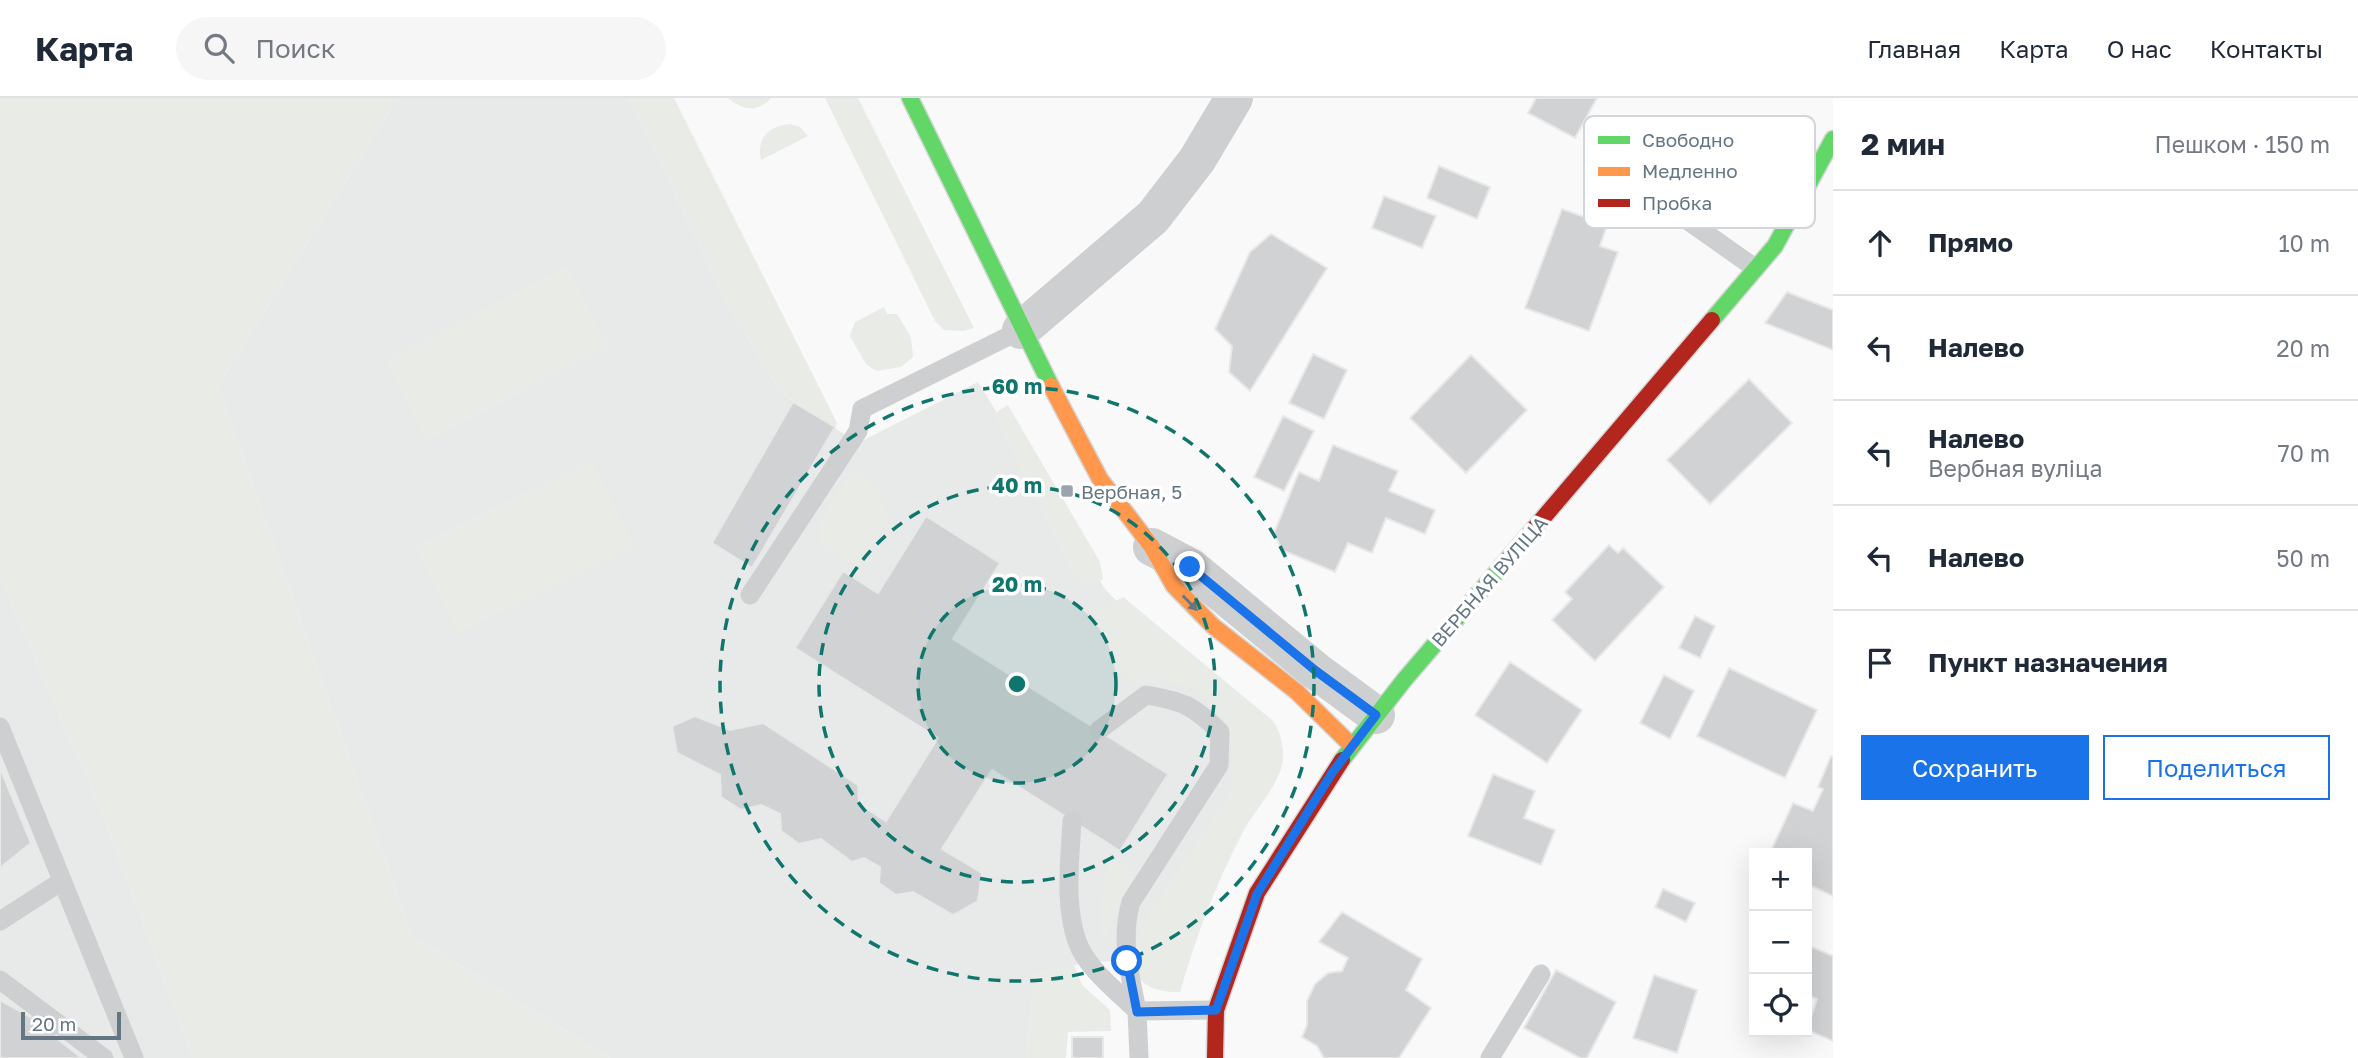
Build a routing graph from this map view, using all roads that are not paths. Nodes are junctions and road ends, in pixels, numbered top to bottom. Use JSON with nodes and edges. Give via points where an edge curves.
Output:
{"nodes":[{"id":1,"x":910,"y":98,"type":"edge"},
{"id":2,"x":1234,"y":98,"type":"edge"},
{"id":3,"x":1833,"y":139,"type":"edge"},
{"id":4,"x":1815,"y":172,"type":"edge"},
{"id":5,"x":1698,"y":228,"type":"edge"},
{"id":6,"x":1785,"y":228,"type":"edge"},
{"id":7,"x":1755,"y":268,"type":"junction"},
{"id":8,"x":1021,"y":330,"type":"junction"},
{"id":9,"x":1152,"y":547,"type":"junction"},
{"id":10,"x":750,"y":595,"type":"dead end"},
{"id":11,"x":1376,"y":715,"type":"junction"},
{"id":12,"x":0,"y":727,"type":"edge"},
{"id":13,"x":1099,"y":730,"type":"dead end"},
{"id":14,"x":1351,"y":745,"type":"junction"},
{"id":15,"x":1072,"y":821,"type":"dead end"},
{"id":16,"x":62,"y":881,"type":"junction"},
{"id":17,"x":0,"y":921,"type":"edge"},
{"id":18,"x":1541,"y":974,"type":"dead end"},
{"id":19,"x":0,"y":980,"type":"edge"},
{"id":20,"x":1216,"y":1010,"type":"junction"},
{"id":21,"x":1137,"y":1012,"type":"junction"},
{"id":22,"x":104,"y":1058,"type":"edge"},
{"id":23,"x":134,"y":1058,"type":"edge"},
{"id":24,"x":1139,"y":1058,"type":"edge"},
{"id":25,"x":1215,"y":1058,"type":"edge"},
{"id":26,"x":1490,"y":1058,"type":"edge"}],
"edges":[{"from":1,"to":8,"type":"street"},
{"from":2,"to":8,"type":"street","via":[[1197,160],[1153,217]]},
{"from":3,"to":4,"type":"street","name":"ВЕРБНАЯ ВУЛІЦА"},
{"from":5,"to":7,"type":"lane"},
{"from":6,"to":7,"type":"street","name":"ВЕРБНАЯ ВУЛІЦА"},
{"from":7,"to":11,"type":"street","name":"ВЕРБНАЯ ВУЛІЦА"},
{"from":8,"to":9,"type":"street","via":[[1100,479]]},
{"from":8,"to":10,"type":"lane","via":[[863,409],[858,431]]},
{"from":9,"to":11,"type":"street","via":[[1190,567]]},
{"from":9,"to":14,"type":"street","one_way":true,"via":[[1174,586],[1213,626],[1297,692]]},
{"from":11,"to":14,"type":"street","name":"ВЕРБНАЯ ВУЛІЦА"},
{"from":12,"to":16,"type":"lane"},
{"from":13,"to":21,"type":"lane","via":[[1146,695],[1181,701],[1198,710],[1220,732],[1219,765],[1131,902],[1125,924],[1127,961]]},
{"from":14,"to":20,"type":"street","name":"ВЕРБНАЯ ВУЛІЦА","via":[[1257,894]]},
{"from":15,"to":21,"type":"lane","via":[[1069,889],[1077,942],[1089,962]]},
{"from":16,"to":17,"type":"lane"},
{"from":16,"to":23,"type":"lane"},
{"from":18,"to":26,"type":"lane"},
{"from":19,"to":22,"type":"lane"},
{"from":20,"to":21,"type":"lane"},
{"from":20,"to":25,"type":"street","name":"ВЕРБНАЯ ВУЛІЦА"},
{"from":21,"to":24,"type":"lane"}]}
